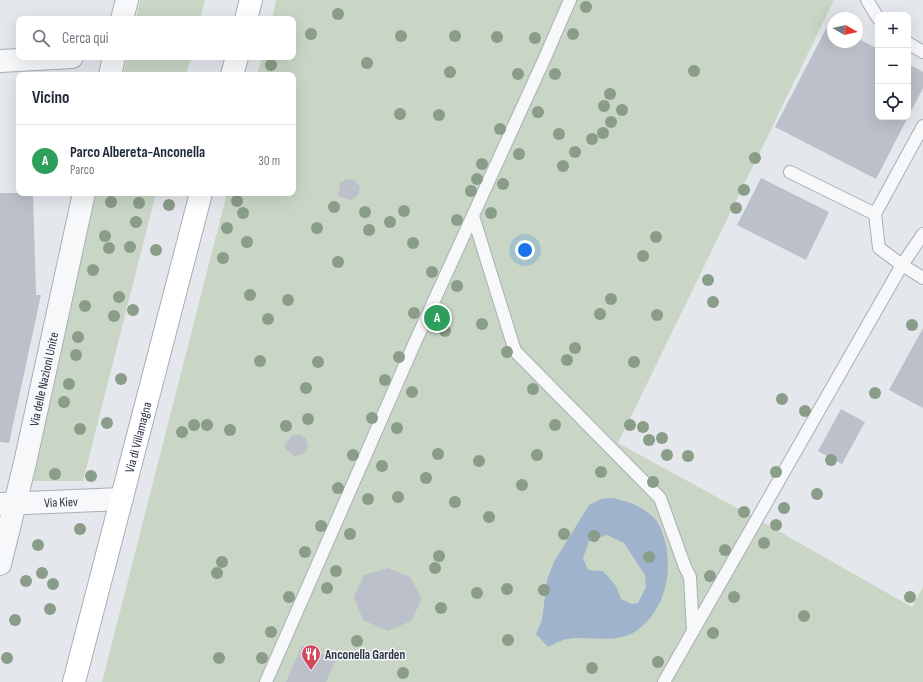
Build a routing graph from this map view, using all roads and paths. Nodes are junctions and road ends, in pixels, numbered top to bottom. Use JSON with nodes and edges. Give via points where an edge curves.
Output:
{"nodes":[{"id":1,"x":127,"y":0,"type":"edge"},
{"id":2,"x":251,"y":0,"type":"edge"},
{"id":3,"x":570,"y":0,"type":"edge"},
{"id":4,"x":867,"y":0,"type":"edge"},
{"id":5,"x":875,"y":13,"type":"edge"},
{"id":6,"x":123,"y":16,"type":"edge"},
{"id":7,"x":247,"y":16,"type":"edge"},
{"id":8,"x":911,"y":45,"type":"edge"},
{"id":9,"x":923,"y":52,"type":"edge"},
{"id":10,"x":18,"y":60,"type":"edge"},
{"id":11,"x":113,"y":60,"type":"edge"},
{"id":12,"x":236,"y":60,"type":"edge"},
{"id":13,"x":0,"y":61,"type":"edge"},
{"id":14,"x":111,"y":72,"type":"edge"},
{"id":15,"x":233,"y":72,"type":"edge"},
{"id":16,"x":923,"y":126,"type":"edge"},
{"id":17,"x":790,"y":172,"type":"dead end"},
{"id":18,"x":83,"y":196,"type":"edge"},
{"id":19,"x":200,"y":196,"type":"edge"},
{"id":20,"x":875,"y":214,"type":"junction"},
{"id":21,"x":473,"y":216,"type":"junction"},
{"id":22,"x":923,"y":234,"type":"edge"},
{"id":23,"x":902,"y":265,"type":"junction"},
{"id":24,"x":923,"y":278,"type":"edge"},
{"id":25,"x":122,"y":499,"type":"junction"},
{"id":26,"x":8,"y":504,"type":"edge"},
{"id":27,"x":0,"y":564,"type":"edge"},
{"id":28,"x":693,"y":631,"type":"junction"},
{"id":29,"x":74,"y":682,"type":"edge"},
{"id":30,"x":266,"y":682,"type":"edge"},
{"id":31,"x":664,"y":682,"type":"edge"}],
"edges":[{"from":1,"to":6,"type":"street"},
{"from":2,"to":7,"type":"main road"},
{"from":3,"to":21,"type":"lane"},
{"from":4,"to":5,"type":"lane"},
{"from":8,"to":9,"type":"lane"},
{"from":10,"to":13,"type":"street"},
{"from":11,"to":14,"type":"street"},
{"from":12,"to":15,"type":"main road"},
{"from":16,"to":20,"type":"lane"},
{"from":17,"to":20,"type":"lane"},
{"from":18,"to":26,"type":"street","name":"Via delle Nazioni Unite"},
{"from":19,"to":25,"type":"main road","name":"Via di Villamagna"},
{"from":20,"to":23,"type":"lane","via":[[879,248]]},
{"from":21,"to":28,"type":"lane","via":[[515,351],[660,498],[690,577]]},
{"from":21,"to":30,"type":"lane"},
{"from":22,"to":23,"type":"lane"},
{"from":23,"to":24,"type":"lane"},
{"from":23,"to":28,"type":"lane"},
{"from":25,"to":26,"type":"street","name":"Via Kiev"},
{"from":25,"to":29,"type":"main road","name":"Via di Villamagna"},
{"from":26,"to":27,"type":"street","name":"Via delle Nazioni Unite"},
{"from":28,"to":31,"type":"lane"}]}
